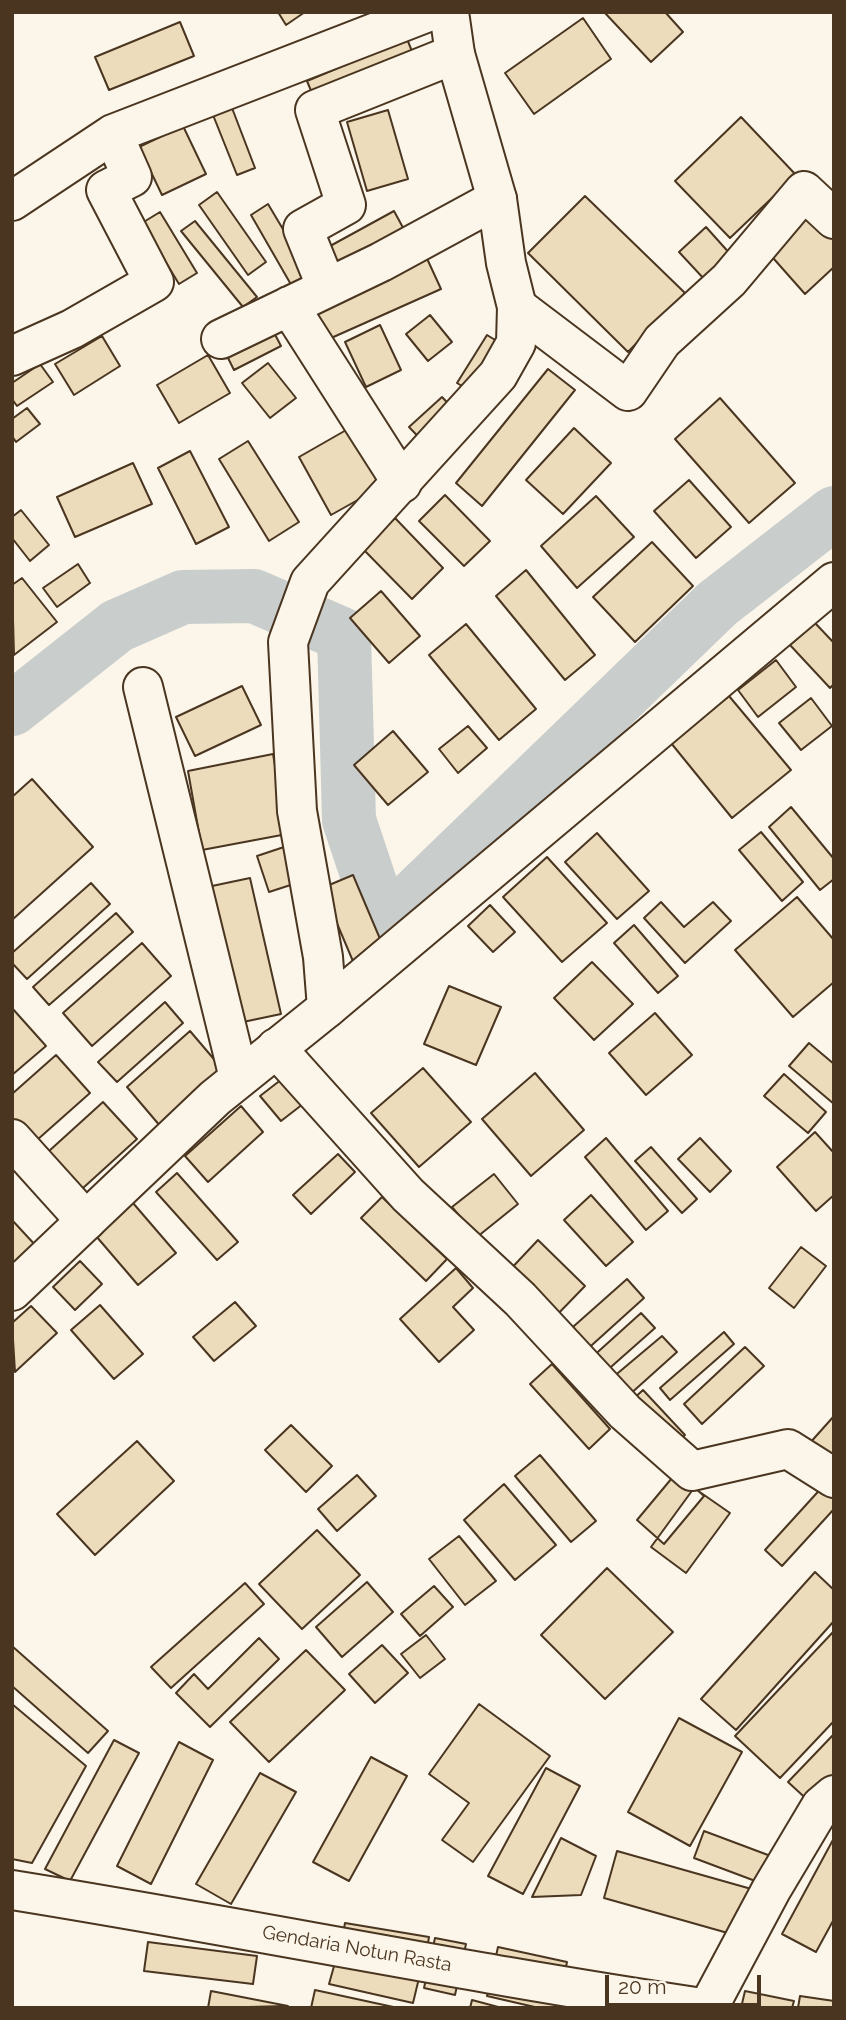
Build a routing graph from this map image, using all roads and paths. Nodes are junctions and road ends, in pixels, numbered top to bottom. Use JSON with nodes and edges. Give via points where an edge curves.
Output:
{"nodes":[{"id":1,"x":428,"y":12,"type":"edge"},
{"id":2,"x":449,"y":12,"type":"edge"},
{"id":3,"x":454,"y":54,"type":"junction"},
{"id":4,"x":113,"y":134,"type":"junction"},
{"id":5,"x":497,"y":199,"type":"junction"},
{"id":6,"x":12,"y":201,"type":"edge"},
{"id":7,"x":834,"y":219,"type":"edge"},
{"id":8,"x":327,"y":288,"type":"junction"},
{"id":9,"x":289,"y":306,"type":"junction"},
{"id":10,"x":517,"y":307,"type":"junction"},
{"id":11,"x":221,"y":339,"type":"dead end"},
{"id":12,"x":12,"y":356,"type":"edge"},
{"id":13,"x":402,"y":483,"type":"junction"},
{"id":14,"x":834,"y":582,"type":"edge"},
{"id":15,"x":143,"y":687,"type":"dead end"},
{"id":16,"x":327,"y":1008,"type":"junction"},
{"id":17,"x":276,"y":1048,"type":"junction"},
{"id":18,"x":239,"y":1078,"type":"junction"},
{"id":19,"x":12,"y":1139,"type":"edge"},
{"id":20,"x":86,"y":1221,"type":"junction"},
{"id":21,"x":12,"y":1291,"type":"edge"},
{"id":22,"x":834,"y":1478,"type":"edge"},
{"id":23,"x":834,"y":1795,"type":"edge"},
{"id":24,"x":12,"y":1890,"type":"edge"},
{"id":25,"x":702,"y":2008,"type":"edge"},
{"id":26,"x":708,"y":2008,"type":"edge"}],
"edges":[{"from":1,"to":4,"type":"street"},
{"from":2,"to":3,"type":"street"},
{"from":3,"to":5,"type":"street"},
{"from":3,"to":8,"type":"street","via":[[315,110],[346,205],[303,229]]},
{"from":4,"to":6,"type":"street"},
{"from":4,"to":12,"type":"street","via":[[132,177],[106,190],[154,282],[72,329]]},
{"from":5,"to":8,"type":"street"},
{"from":5,"to":10,"type":"street"},
{"from":7,"to":10,"type":"street","via":[[804,191],[729,280],[662,341],[628,391]]},
{"from":8,"to":9,"type":"street"},
{"from":9,"to":11,"type":"street"},
{"from":9,"to":13,"type":"street"},
{"from":10,"to":13,"type":"street","via":[[516,343],[498,374]]},
{"from":13,"to":16,"type":"street","via":[[310,582],[288,642],[296,811],[323,957]]},
{"from":14,"to":16,"type":"street"},
{"from":15,"to":18,"type":"street"},
{"from":16,"to":17,"type":"street"},
{"from":17,"to":18,"type":"street"},
{"from":17,"to":22,"type":"street","via":[[408,1195],[520,1299],[625,1412],[692,1471],[788,1449]]},
{"from":18,"to":20,"type":"street"},
{"from":19,"to":20,"type":"street"},
{"from":20,"to":21,"type":"street"},
{"from":23,"to":26,"type":"street","via":[[821,1806]]},
{"from":24,"to":25,"type":"street","name":"Gendaria Notun Rasta"}]}
